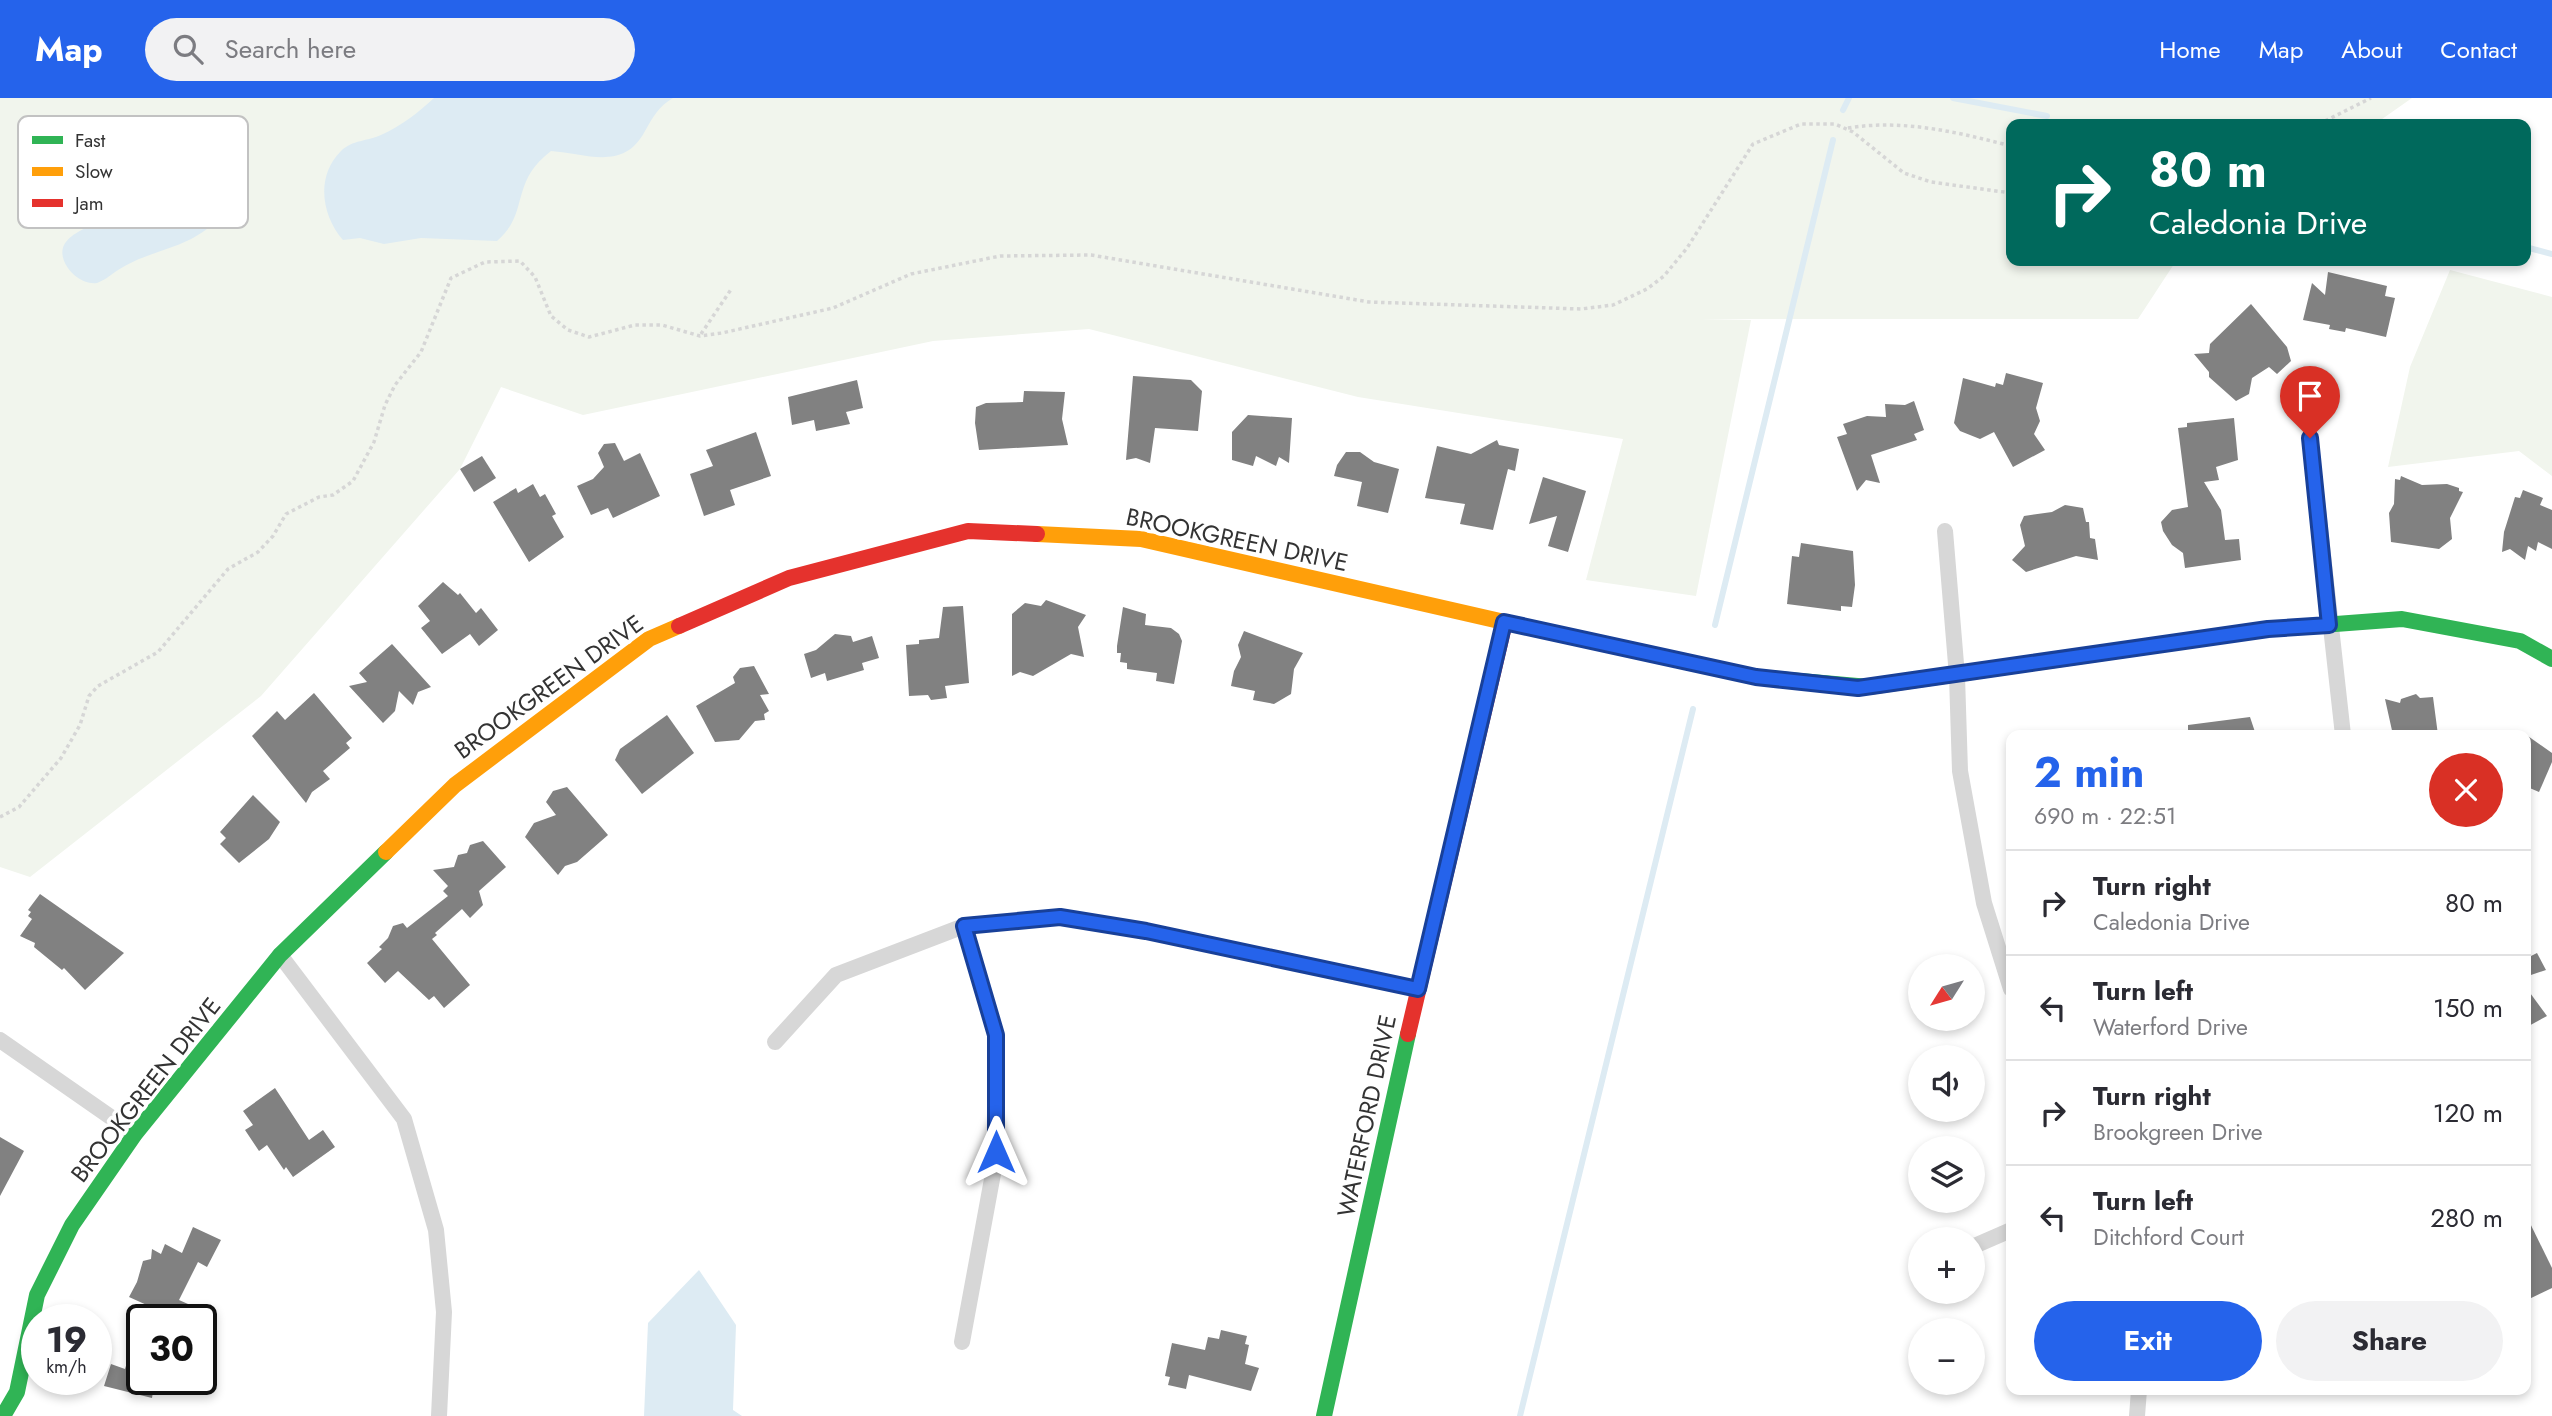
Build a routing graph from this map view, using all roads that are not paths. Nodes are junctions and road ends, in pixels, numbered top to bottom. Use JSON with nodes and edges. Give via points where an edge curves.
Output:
{"nodes":[{"id":1,"x":2310,"y":438,"type":"dead end"},
{"id":2,"x":1945,"y":531,"type":"dead end"},
{"id":3,"x":1504,"y":622,"type":"junction"},
{"id":4,"x":2329,"y":625,"type":"junction"},
{"id":5,"x":2552,"y":659,"type":"edge"},
{"id":6,"x":1957,"y":676,"type":"junction"},
{"id":7,"x":2342,"y":730,"type":"edge"},
{"id":8,"x":964,"y":926,"type":"junction"},
{"id":9,"x":280,"y":956,"type":"junction"},
{"id":10,"x":2006,"y":973,"type":"edge"},
{"id":11,"x":1418,"y":989,"type":"junction"},
{"id":12,"x":0,"y":1040,"type":"edge"},
{"id":13,"x":775,"y":1042,"type":"dead end"},
{"id":14,"x":135,"y":1134,"type":"junction"},
{"id":15,"x":2006,"y":1232,"type":"edge"},
{"id":16,"x":1985,"y":1241,"type":"edge"},
{"id":17,"x":962,"y":1342,"type":"dead end"},
{"id":18,"x":2139,"y":1395,"type":"edge"},
{"id":19,"x":4,"y":1416,"type":"edge"},
{"id":20,"x":439,"y":1416,"type":"edge"},
{"id":21,"x":1324,"y":1416,"type":"edge"},
{"id":22,"x":2137,"y":1416,"type":"edge"}],
"edges":[{"from":1,"to":4,"type":"street"},
{"from":2,"to":6,"type":"street"},
{"from":3,"to":6,"type":"street","name":"BROOKGREEN DRIVE","via":[[1756,677],[1858,688]]},
{"from":3,"to":9,"type":"street","name":"BROOKGREEN DRIVE","via":[[1142,539],[968,531],[789,578],[649,639],[455,785]]},
{"from":3,"to":11,"type":"street","name":"WATERFORD DRIVE"},
{"from":4,"to":5,"type":"street","name":"BROOKGREEN DRIVE","via":[[2402,619],[2520,641]]},
{"from":4,"to":6,"type":"street","name":"BROOKGREEN DRIVE","via":[[2268,629]]},
{"from":4,"to":7,"type":"street"},
{"from":6,"to":10,"type":"street","via":[[1960,771],[1984,903]]},
{"from":8,"to":11,"type":"street","via":[[1060,917]]},
{"from":8,"to":13,"type":"street","via":[[836,975]]},
{"from":8,"to":17,"type":"street","via":[[996,1035],[996,1152]]},
{"from":9,"to":14,"type":"street","name":"BROOKGREEN DRIVE"},
{"from":9,"to":20,"type":"street","via":[[404,1119],[436,1230],[444,1312]]},
{"from":11,"to":21,"type":"street","name":"WATERFORD DRIVE"},
{"from":12,"to":14,"type":"street"},
{"from":14,"to":19,"type":"street","name":"BROOKGREEN DRIVE","via":[[72,1224],[37,1295],[17,1392]]},
{"from":15,"to":16,"type":"street"},
{"from":18,"to":22,"type":"street"}]}
